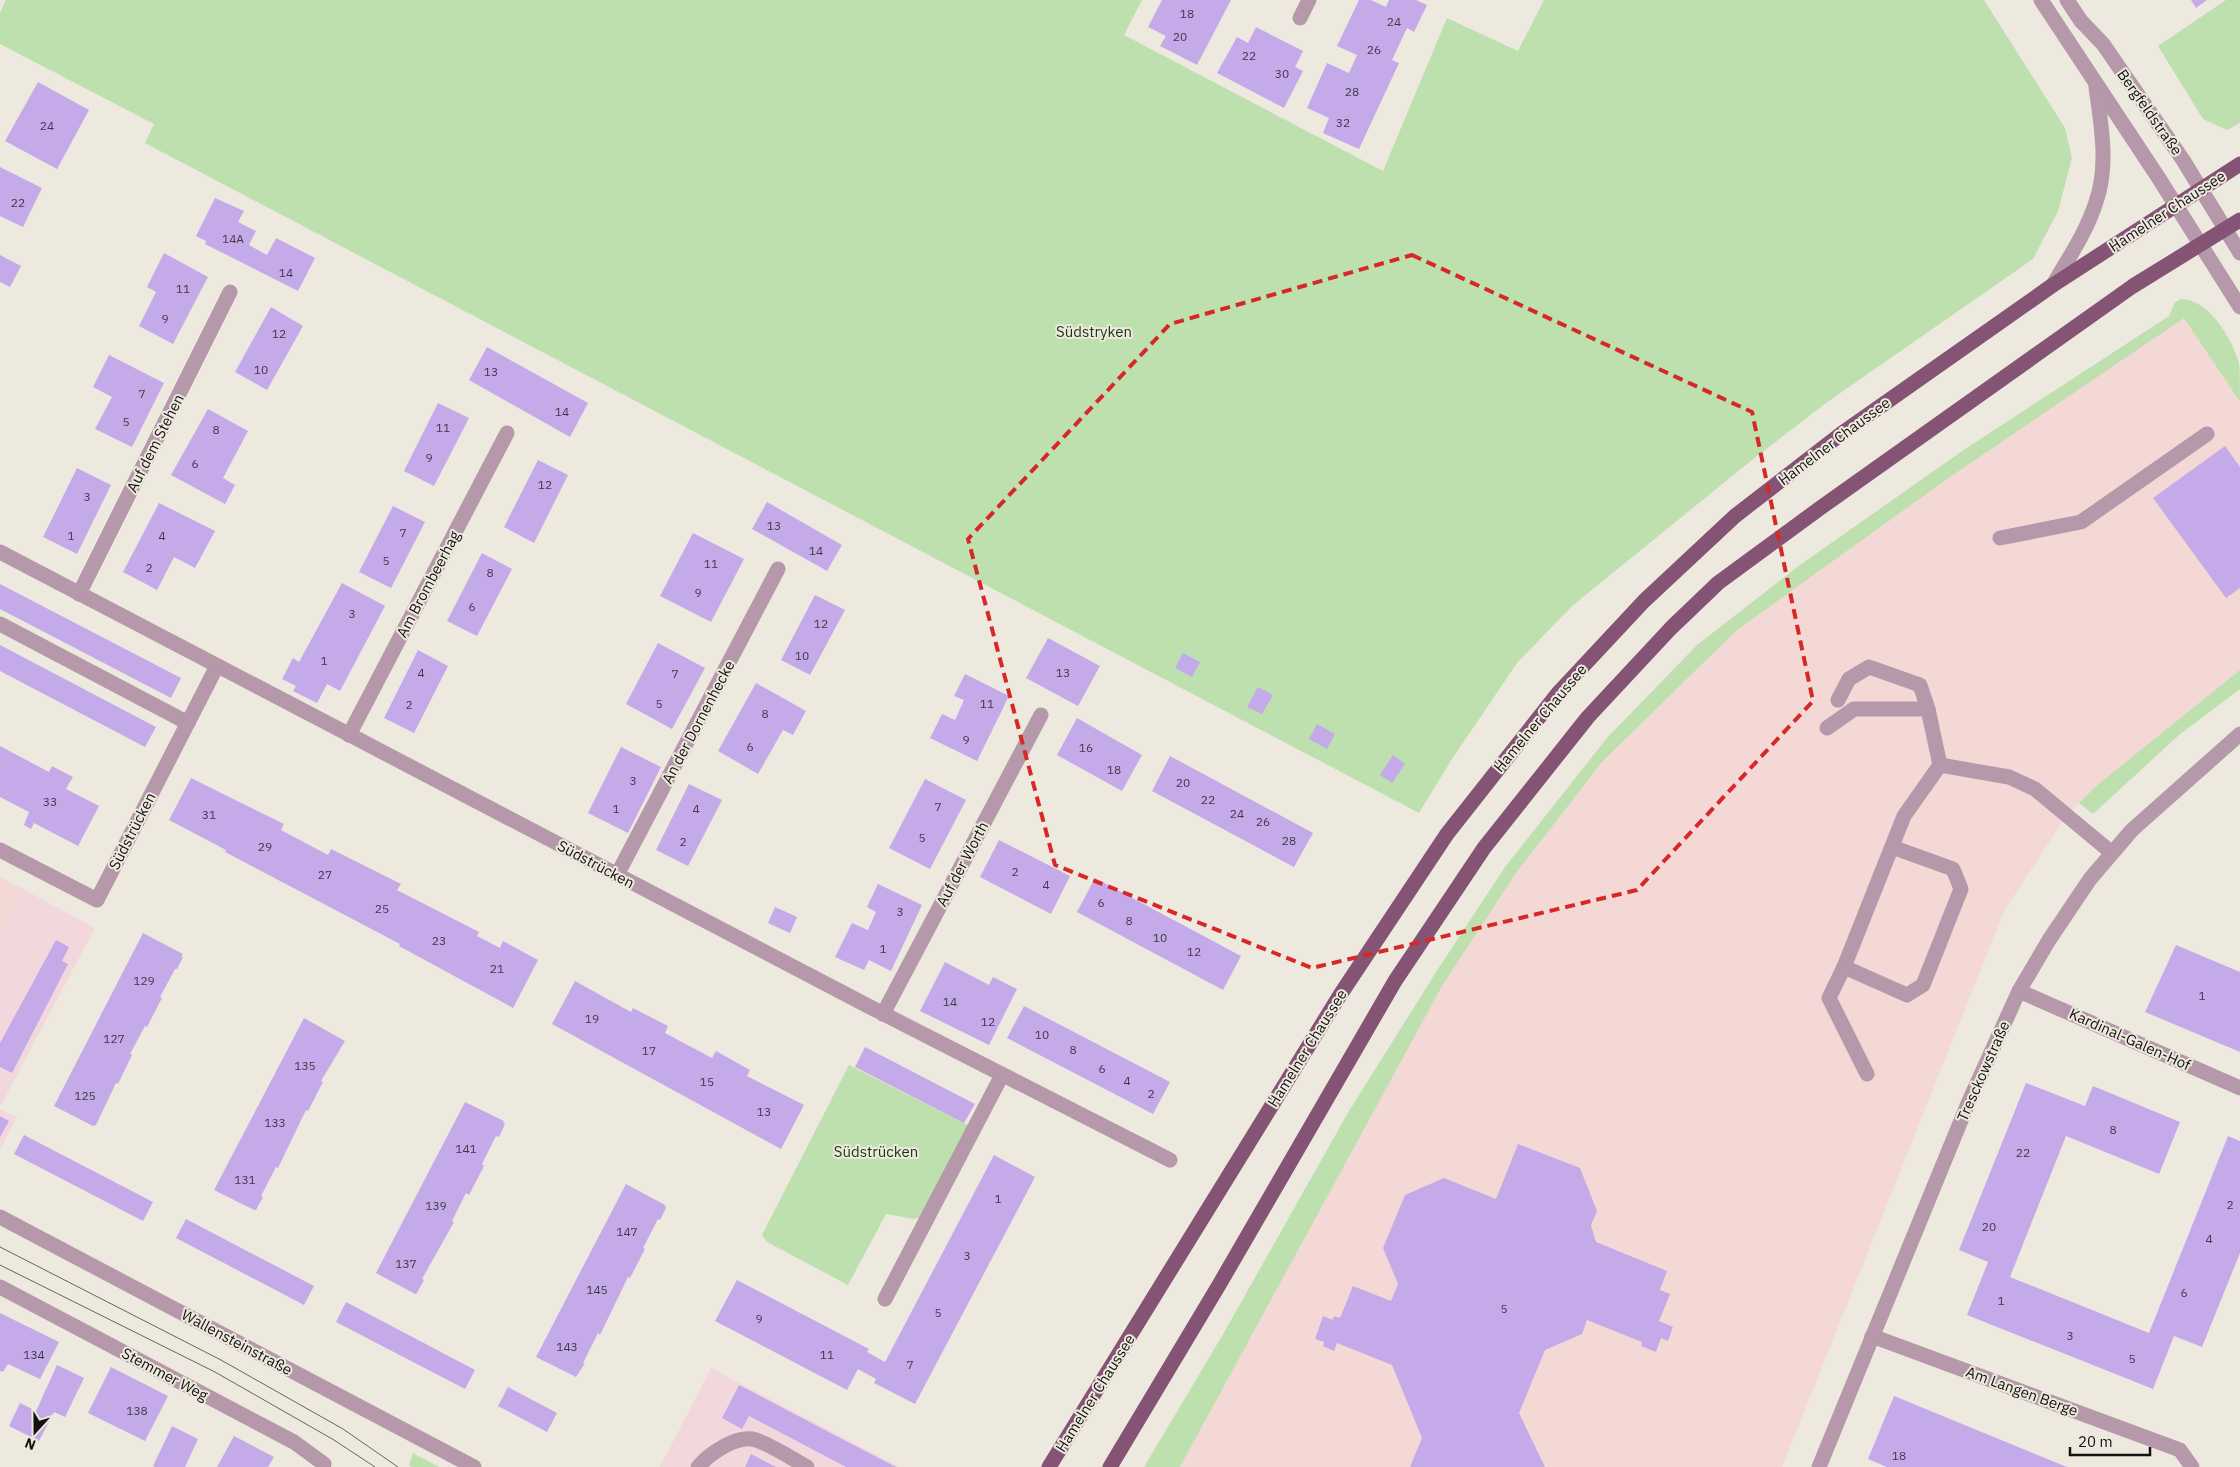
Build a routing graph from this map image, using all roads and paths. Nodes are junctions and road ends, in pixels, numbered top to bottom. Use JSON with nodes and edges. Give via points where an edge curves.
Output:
{"nodes":[{"id":1,"x":1309,"y":0,"type":"edge"},
{"id":2,"x":2041,"y":0,"type":"edge"},
{"id":3,"x":2067,"y":0,"type":"edge"},
{"id":4,"x":1300,"y":18,"type":"dead end"},
{"id":5,"x":2095,"y":83,"type":"junction"},
{"id":6,"x":2240,"y":164,"type":"edge"},
{"id":7,"x":2201,"y":189,"type":"junction"},
{"id":8,"x":2176,"y":206,"type":"junction"},
{"id":9,"x":2240,"y":220,"type":"edge"},
{"id":10,"x":2226,"y":229,"type":"junction"},
{"id":11,"x":2200,"y":245,"type":"junction"},
{"id":12,"x":2240,"y":253,"type":"edge"},
{"id":13,"x":2053,"y":285,"type":"junction"},
{"id":14,"x":230,"y":292,"type":"dead end"},
{"id":15,"x":2240,"y":307,"type":"edge"},
{"id":16,"x":507,"y":433,"type":"dead end"},
{"id":17,"x":2207,"y":434,"type":"dead end"},
{"id":18,"x":2000,"y":538,"type":"dead end"},
{"id":19,"x":0,"y":552,"type":"edge"},
{"id":20,"x":778,"y":569,"type":"dead end"},
{"id":21,"x":79,"y":594,"type":"junction"},
{"id":22,"x":0,"y":624,"type":"edge"},
{"id":23,"x":217,"y":666,"type":"junction"},
{"id":24,"x":1838,"y":700,"type":"dead end"},
{"id":25,"x":1928,"y":709,"type":"junction"},
{"id":26,"x":1041,"y":715,"type":"dead end"},
{"id":27,"x":188,"y":723,"type":"junction"},
{"id":28,"x":1827,"y":728,"type":"dead end"},
{"id":29,"x":2240,"y":734,"type":"edge"},
{"id":30,"x":349,"y":735,"type":"junction"},
{"id":31,"x":1940,"y":765,"type":"junction"},
{"id":32,"x":1892,"y":847,"type":"junction"},
{"id":33,"x":0,"y":850,"type":"edge"},
{"id":34,"x":2112,"y":853,"type":"junction"},
{"id":35,"x":617,"y":875,"type":"junction"},
{"id":36,"x":1844,"y":967,"type":"junction"},
{"id":37,"x":2019,"y":991,"type":"junction"},
{"id":38,"x":883,"y":1014,"type":"junction"},
{"id":39,"x":1867,"y":1074,"type":"dead end"},
{"id":40,"x":1002,"y":1075,"type":"junction"},
{"id":41,"x":2240,"y":1088,"type":"edge"},
{"id":42,"x":1170,"y":1160,"type":"dead end"},
{"id":43,"x":0,"y":1217,"type":"edge"},
{"id":44,"x":0,"y":1287,"type":"edge"},
{"id":45,"x":885,"y":1299,"type":"dead end"},
{"id":46,"x":1872,"y":1336,"type":"junction"},
{"id":47,"x":323,"y":1467,"type":"edge"},
{"id":48,"x":474,"y":1467,"type":"edge"},
{"id":49,"x":698,"y":1467,"type":"edge"},
{"id":50,"x":807,"y":1467,"type":"edge"},
{"id":51,"x":1049,"y":1467,"type":"edge"},
{"id":52,"x":1110,"y":1467,"type":"edge"},
{"id":53,"x":1819,"y":1467,"type":"edge"},
{"id":54,"x":2192,"y":1467,"type":"edge"}],
"edges":[{"from":1,"to":4,"type":"street"},
{"from":2,"to":5,"type":"street","name":"Bergfeldstraße"},
{"from":3,"to":7,"type":"street","name":"Bergfeldstraße","via":[[2102,44]]},
{"from":5,"to":8,"type":"street","name":"Bergfeldstraße"},
{"from":5,"to":13,"type":"street","via":[[2103,140],[2101,182],[2096,203]]},
{"from":6,"to":7,"type":"main road","name":"Hamelner Chaussee"},
{"from":7,"to":8,"type":"main road","name":"Hamelner Chaussee"},
{"from":7,"to":10,"type":"street","name":"Bergfeldstraße"},
{"from":8,"to":11,"type":"street","name":"Bergfeldstraße"},
{"from":8,"to":13,"type":"main road","name":"Hamelner Chaussee"},
{"from":9,"to":10,"type":"main road"},
{"from":10,"to":11,"type":"main road"},
{"from":10,"to":12,"type":"street","name":"Bergfeldstraße"},
{"from":11,"to":15,"type":"street","name":"Bergfeldstraße"},
{"from":11,"to":52,"type":"main road","via":[[2133,286],[1718,583],[1588,717],[1484,848],[1395,981]]},
{"from":13,"to":51,"type":"main road","name":"Hamelner Chaussee","via":[[1841,434],[1735,516],[1644,601],[1558,692],[1447,834],[1340,994]]},
{"from":14,"to":21,"type":"street","name":"Auf dem Stehen"},
{"from":16,"to":30,"type":"street","name":"Am Brombeerhag"},
{"from":17,"to":18,"type":"street","via":[[2081,522]]},
{"from":19,"to":21,"type":"street","name":"Südstrücken"},
{"from":20,"to":35,"type":"street","name":"An der Dornenhecke"},
{"from":21,"to":23,"type":"street","name":"Südstrücken"},
{"from":22,"to":27,"type":"street"},
{"from":23,"to":27,"type":"street","name":"Südstrücken"},
{"from":23,"to":30,"type":"street","name":"Südstrücken"},
{"from":24,"to":25,"type":"street","via":[[1849,679],[1870,666],[1920,685]]},
{"from":25,"to":28,"type":"street","via":[[1854,709]]},
{"from":25,"to":31,"type":"street"},
{"from":26,"to":38,"type":"street","name":"Auf der Worth"},
{"from":27,"to":33,"type":"street","name":"Südstrücken","via":[[97,900]]},
{"from":29,"to":34,"type":"street","name":"Tresckowstraße","via":[[2132,830]]},
{"from":30,"to":35,"type":"street","name":"Südstrücken"},
{"from":31,"to":32,"type":"street","via":[[1904,816]]},
{"from":31,"to":34,"type":"street","via":[[2009,777],[2035,789]]},
{"from":32,"to":36,"type":"street"},
{"from":32,"to":36,"type":"street","via":[[1953,869],[1961,889],[1923,986],[1907,995]]},
{"from":34,"to":37,"type":"street","name":"Tresckowstraße","via":[[2054,932]]},
{"from":35,"to":38,"type":"street","name":"Südstrücken"},
{"from":36,"to":39,"type":"street","via":[[1829,998]]},
{"from":37,"to":41,"type":"street","name":"Kardinal-Galen-Hof"},
{"from":37,"to":46,"type":"street","name":"Tresckowstraße","via":[[1969,1101]]},
{"from":38,"to":40,"type":"street","name":"Südstrücken"},
{"from":40,"to":42,"type":"street","name":"Südstrücken"},
{"from":40,"to":45,"type":"street"},
{"from":43,"to":48,"type":"street","name":"Wallensteinstraße"},
{"from":44,"to":47,"type":"street","name":"Stemmer Weg","via":[[294,1442],[324,1464]]},
{"from":46,"to":53,"type":"street","name":"Tresckowstraße"},
{"from":46,"to":54,"type":"street","name":"Am Langen Berge","via":[[2180,1450]]},
{"from":49,"to":50,"type":"street","via":[[708,1455],[730,1443],[754,1439]]}]}
